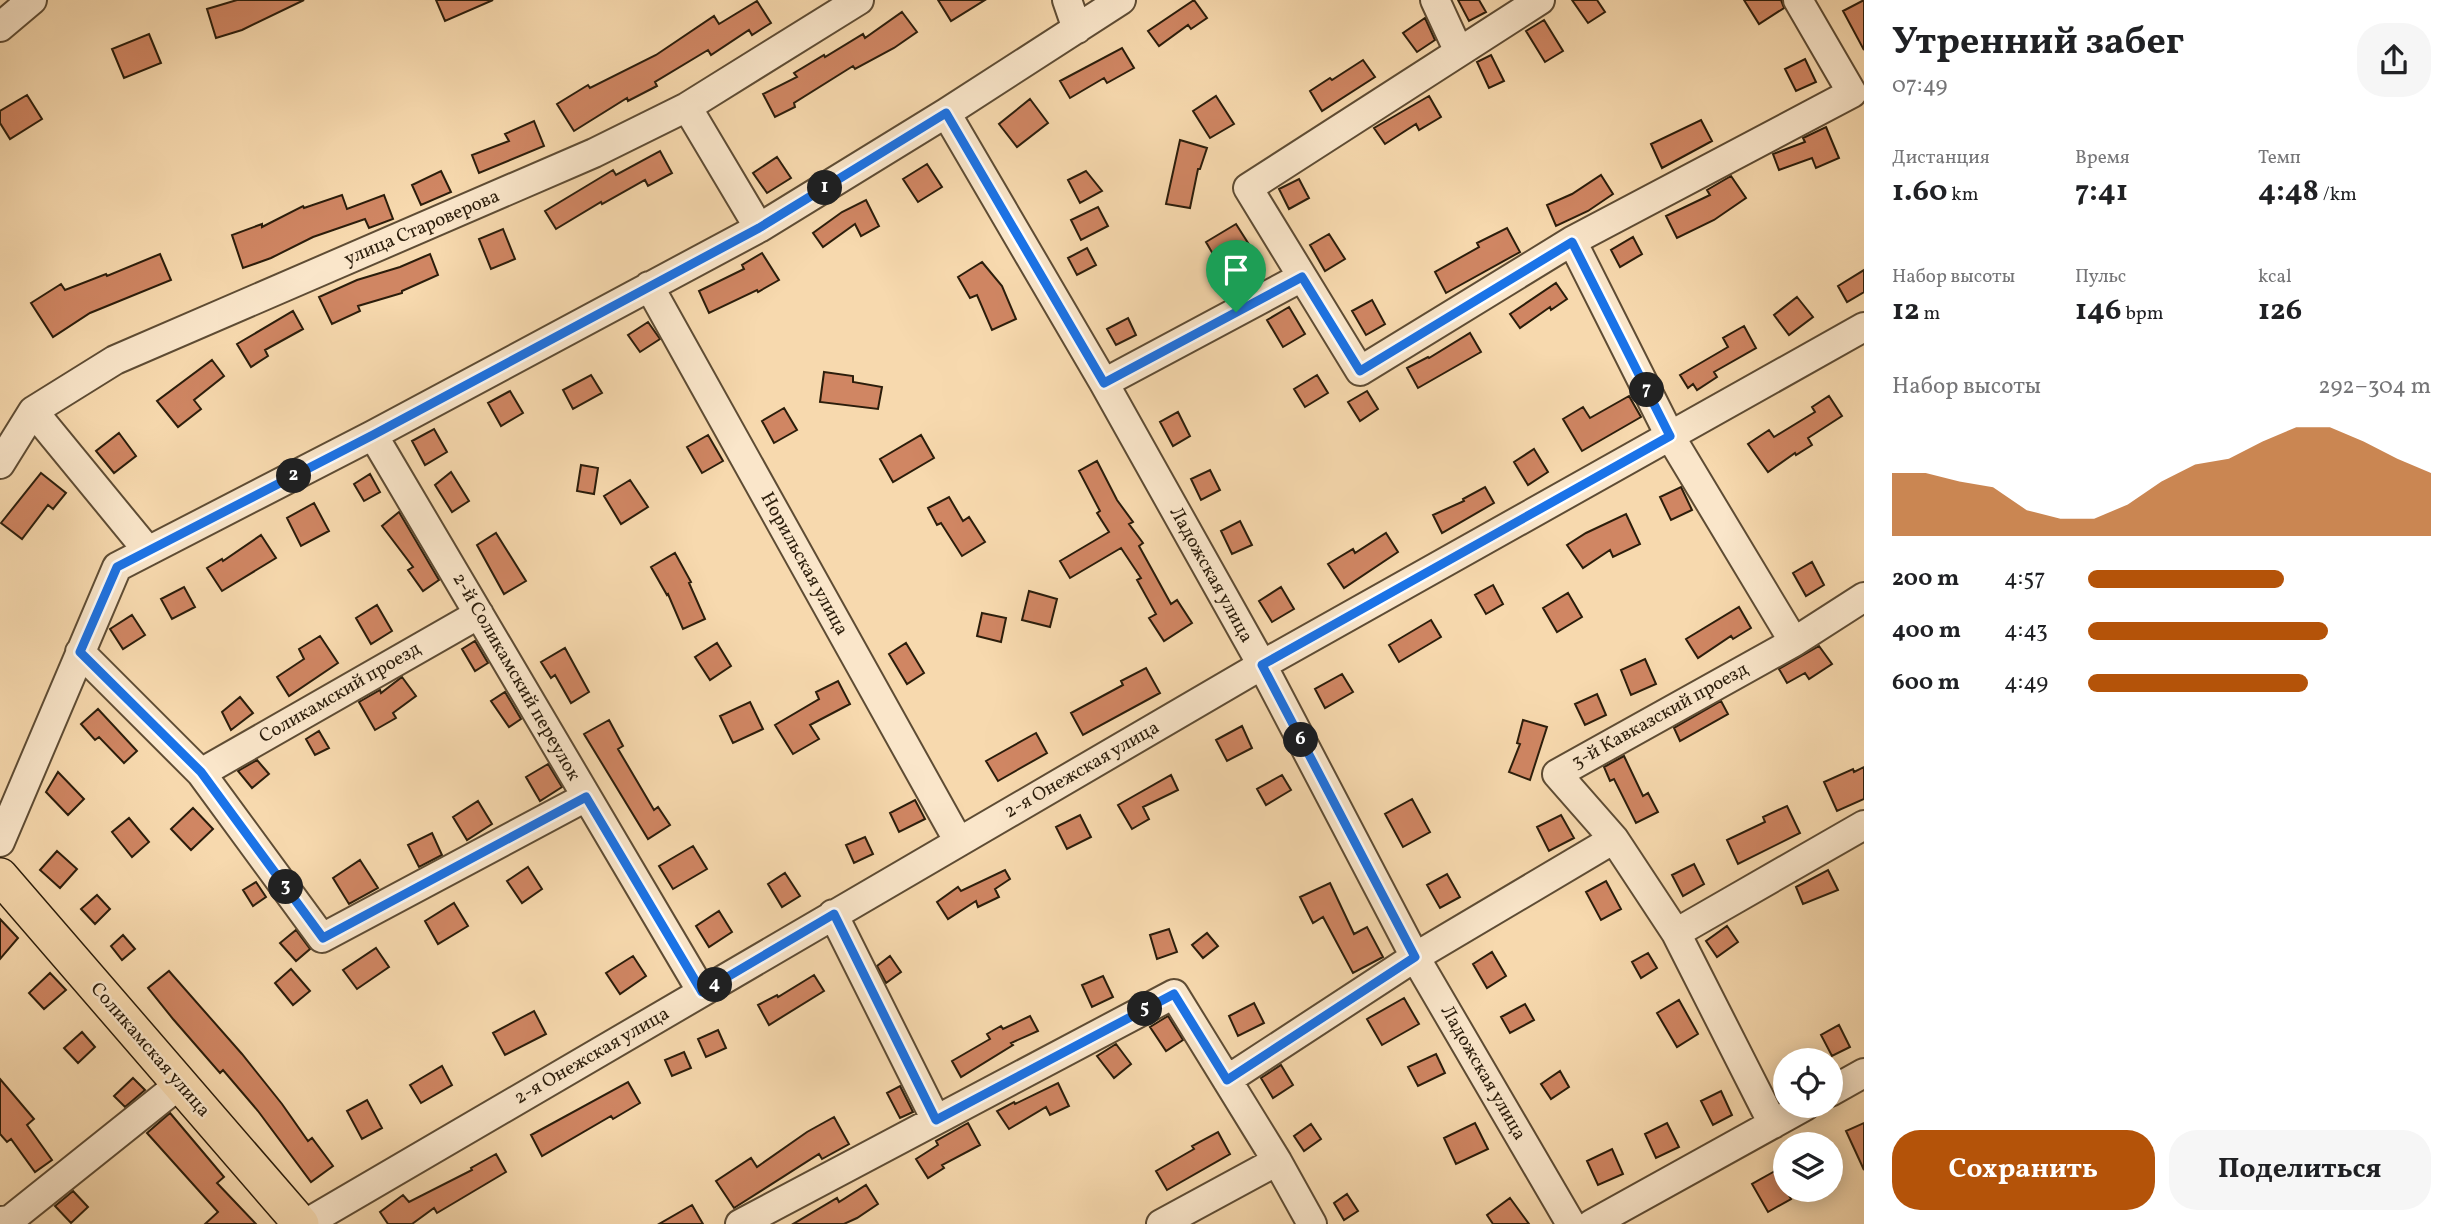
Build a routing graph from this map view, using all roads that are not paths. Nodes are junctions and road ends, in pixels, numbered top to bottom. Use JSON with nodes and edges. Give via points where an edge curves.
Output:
{"nodes":[{"id":1,"x":32,"y":0,"type":"edge"},
{"id":2,"x":859,"y":0,"type":"edge"},
{"id":3,"x":1067,"y":0,"type":"edge"},
{"id":4,"x":1121,"y":0,"type":"edge"},
{"id":5,"x":1435,"y":0,"type":"edge"},
{"id":6,"x":1540,"y":0,"type":"edge"},
{"id":7,"x":1801,"y":1,"type":"edge"},
{"id":8,"x":0,"y":27,"type":"edge"},
{"id":9,"x":1077,"y":29,"type":"junction"},
{"id":10,"x":1459,"y":52,"type":"junction"},
{"id":11,"x":687,"y":107,"type":"junction"},
{"id":12,"x":946,"y":113,"type":"junction"},
{"id":13,"x":759,"y":228,"type":"junction"},
{"id":14,"x":1572,"y":242,"type":"junction"},
{"id":15,"x":1302,"y":277,"type":"junction"},
{"id":16,"x":649,"y":286,"type":"junction"},
{"id":17,"x":1864,"y":327,"type":"edge"},
{"id":18,"x":1104,"y":383,"type":"junction"},
{"id":19,"x":33,"y":411,"type":"junction"},
{"id":20,"x":373,"y":435,"type":"junction"},
{"id":21,"x":1670,"y":436,"type":"junction"},
{"id":22,"x":0,"y":464,"type":"edge"},
{"id":23,"x":148,"y":551,"type":"junction"},
{"id":24,"x":1864,"y":597,"type":"edge"},
{"id":25,"x":480,"y":614,"type":"junction"},
{"id":26,"x":1794,"y":642,"type":"junction"},
{"id":27,"x":80,"y":652,"type":"junction"},
{"id":28,"x":1262,"y":665,"type":"junction"},
{"id":29,"x":201,"y":772,"type":"junction"},
{"id":30,"x":586,"y":797,"type":"junction"},
{"id":31,"x":1864,"y":825,"type":"edge"},
{"id":32,"x":1614,"y":839,"type":"junction"},
{"id":33,"x":0,"y":842,"type":"edge"},
{"id":34,"x":959,"y":842,"type":"junction"},
{"id":35,"x":0,"y":876,"type":"edge"},
{"id":36,"x":834,"y":914,"type":"junction"},
{"id":37,"x":1676,"y":933,"type":"junction"},
{"id":38,"x":1415,"y":957,"type":"junction"},
{"id":39,"x":702,"y":992,"type":"junction"},
{"id":40,"x":1864,"y":1073,"type":"edge"},
{"id":41,"x":1227,"y":1080,"type":"junction"},
{"id":42,"x":180,"y":1084,"type":"junction"},
{"id":43,"x":1843,"y":1085,"type":"edge"},
{"id":44,"x":1784,"y":1118,"type":"edge"},
{"id":45,"x":936,"y":1120,"type":"junction"},
{"id":46,"x":1773,"y":1124,"type":"junction"},
{"id":47,"x":1277,"y":1161,"type":"junction"},
{"id":48,"x":0,"y":1221,"type":"edge"},
{"id":49,"x":303,"y":1224,"type":"edge"},
{"id":50,"x":740,"y":1224,"type":"edge"},
{"id":51,"x":1161,"y":1224,"type":"edge"},
{"id":52,"x":1312,"y":1224,"type":"edge"},
{"id":53,"x":1572,"y":1224,"type":"edge"},
{"id":54,"x":1592,"y":1224,"type":"edge"}],
"edges":[{"from":1,"to":8,"type":"street"},
{"from":2,"to":11,"type":"street","name":"улица Староверова"},
{"from":3,"to":9,"type":"street"},
{"from":4,"to":9,"type":"street"},
{"from":5,"to":10,"type":"street"},
{"from":6,"to":10,"type":"street"},
{"from":7,"to":14,"type":"street","via":[[1852,93]]},
{"from":9,"to":12,"type":"street"},
{"from":10,"to":15,"type":"street","via":[[1248,188]]},
{"from":11,"to":13,"type":"street"},
{"from":11,"to":19,"type":"street","name":"улица Староверова","via":[[594,153],[114,360]]},
{"from":12,"to":13,"type":"street"},
{"from":12,"to":18,"type":"street","name":"Ладожская улица"},
{"from":13,"to":16,"type":"street"},
{"from":14,"to":15,"type":"street","via":[[1360,371]]},
{"from":14,"to":21,"type":"street"},
{"from":15,"to":18,"type":"street"},
{"from":16,"to":20,"type":"street"},
{"from":16,"to":34,"type":"street","name":"Норильская улица"},
{"from":17,"to":21,"type":"street","name":"2-я Онежская улица"},
{"from":18,"to":28,"type":"street","name":"Ладожская улица"},
{"from":19,"to":22,"type":"street","name":"улица Староверова"},
{"from":19,"to":23,"type":"street"},
{"from":20,"to":23,"type":"street"},
{"from":20,"to":25,"type":"street","name":"2-й Соликамский переулок"},
{"from":21,"to":26,"type":"street"},
{"from":21,"to":28,"type":"street","name":"2-я Онежская улица"},
{"from":23,"to":27,"type":"street","via":[[117,567]]},
{"from":24,"to":26,"type":"street","name":"3-й Кавказский проезд"},
{"from":25,"to":29,"type":"street","name":"Соликамский проезд"},
{"from":25,"to":30,"type":"street","name":"2-й Соликамский переулок"},
{"from":26,"to":32,"type":"street","name":"3-й Кавказский проезд","via":[[1557,774]]},
{"from":27,"to":29,"type":"street"},
{"from":27,"to":33,"type":"street"},
{"from":28,"to":34,"type":"street","name":"2-я Онежская улица"},
{"from":28,"to":38,"type":"street","name":"Ладожская улица"},
{"from":29,"to":30,"type":"street","via":[[323,938]]},
{"from":30,"to":39,"type":"street","name":"2-й Соликамский переулок"},
{"from":31,"to":37,"type":"street"},
{"from":32,"to":37,"type":"street","name":"3-й Кавказский проезд"},
{"from":32,"to":38,"type":"street"},
{"from":34,"to":36,"type":"street","name":"2-я Онежская улица"},
{"from":35,"to":42,"type":"main road","name":"Соликамская улица"},
{"from":36,"to":39,"type":"street","name":"2-я Онежская улица"},
{"from":36,"to":45,"type":"street"},
{"from":37,"to":46,"type":"street","name":"3-й Кавказский проезд"},
{"from":38,"to":41,"type":"street"},
{"from":38,"to":53,"type":"street","name":"Ладожская улица"},
{"from":39,"to":49,"type":"street","name":"2-я Онежская улица"},
{"from":40,"to":43,"type":"street"},
{"from":41,"to":45,"type":"street","via":[[1174,994]]},
{"from":41,"to":47,"type":"street"},
{"from":42,"to":48,"type":"street","via":[[10,1220]]},
{"from":42,"to":49,"type":"main road","name":"Соликамская улица"},
{"from":44,"to":46,"type":"street"},
{"from":45,"to":50,"type":"street"},
{"from":46,"to":54,"type":"street"},
{"from":47,"to":51,"type":"street"},
{"from":47,"to":52,"type":"street"}]}
